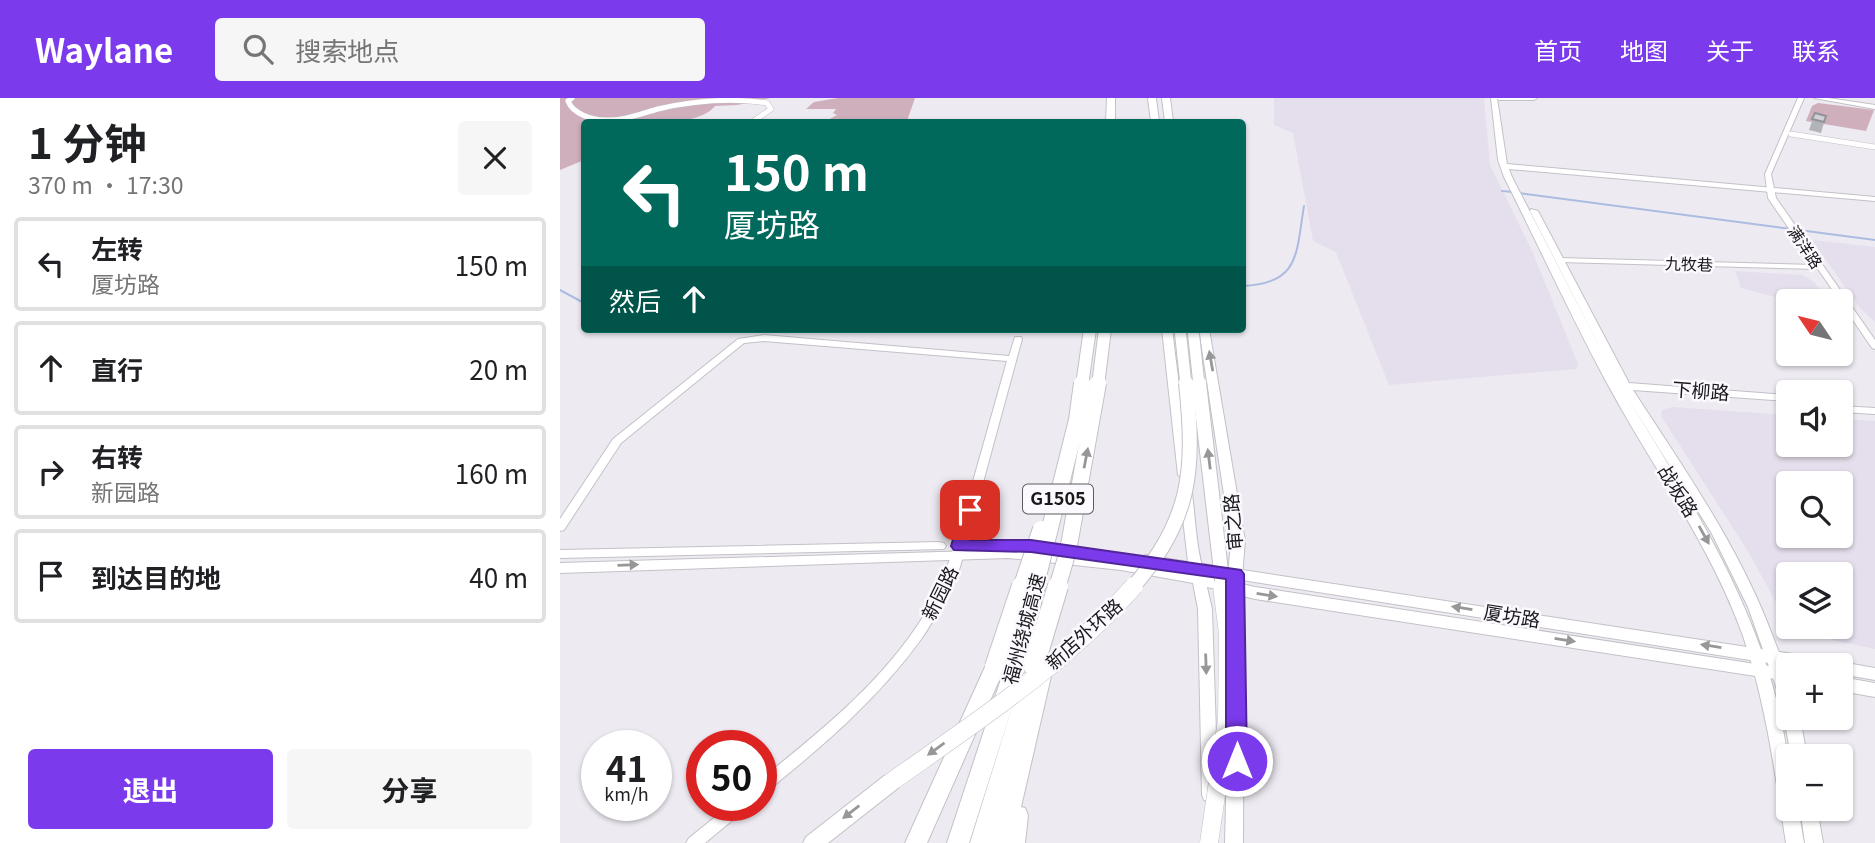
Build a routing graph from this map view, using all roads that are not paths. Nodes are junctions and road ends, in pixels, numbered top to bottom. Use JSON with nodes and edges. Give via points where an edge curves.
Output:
{"nodes":[{"id":1,"x":572,"y":98,"type":"edge"},
{"id":2,"x":1101,"y":98,"type":"edge"},
{"id":3,"x":1111,"y":98,"type":"edge"},
{"id":4,"x":1152,"y":98,"type":"edge"},
{"id":5,"x":1166,"y":98,"type":"edge"},
{"id":6,"x":1498,"y":98,"type":"edge"},
{"id":7,"x":1534,"y":98,"type":"edge"},
{"id":8,"x":1801,"y":98,"type":"edge"},
{"id":9,"x":1808,"y":98,"type":"edge"},
{"id":10,"x":1817,"y":98,"type":"edge"},
{"id":11,"x":1875,"y":107,"type":"edge"},
{"id":12,"x":588,"y":119,"type":"edge"},
{"id":13,"x":622,"y":119,"type":"edge"},
{"id":14,"x":756,"y":119,"type":"edge"},
{"id":15,"x":1101,"y":119,"type":"edge"},
{"id":16,"x":1111,"y":119,"type":"edge"},
{"id":17,"x":1155,"y":119,"type":"edge"},
{"id":18,"x":1169,"y":119,"type":"edge"},
{"id":19,"x":1791,"y":134,"type":"junction"},
{"id":20,"x":1875,"y":147,"type":"edge"},
{"id":21,"x":1509,"y":168,"type":"junction"},
{"id":22,"x":1770,"y":186,"type":"junction"},
{"id":23,"x":1521,"y":194,"type":"junction"},
{"id":24,"x":1875,"y":200,"type":"edge"},
{"id":25,"x":1560,"y":260,"type":"junction"},
{"id":26,"x":1818,"y":267,"type":"junction"},
{"id":27,"x":1089,"y":333,"type":"edge"},
{"id":28,"x":1104,"y":333,"type":"edge"},
{"id":29,"x":1167,"y":333,"type":"edge"},
{"id":30,"x":1180,"y":333,"type":"edge"},
{"id":31,"x":1194,"y":333,"type":"edge"},
{"id":32,"x":1205,"y":333,"type":"edge"},
{"id":33,"x":1018,"y":339,"type":"dead end"},
{"id":34,"x":1875,"y":346,"type":"edge"},
{"id":35,"x":1012,"y":359,"type":"junction"},
{"id":36,"x":1622,"y":390,"type":"junction"},
{"id":37,"x":1776,"y":397,"type":"edge"},
{"id":38,"x":1853,"y":402,"type":"edge"},
{"id":39,"x":1776,"y":404,"type":"edge"},
{"id":40,"x":1875,"y":404,"type":"edge"},
{"id":41,"x":1853,"y":410,"type":"edge"},
{"id":42,"x":1875,"y":411,"type":"edge"},
{"id":43,"x":560,"y":527,"type":"edge"},
{"id":44,"x":959,"y":550,"type":"junction"},
{"id":45,"x":560,"y":554,"type":"edge"},
{"id":46,"x":560,"y":568,"type":"edge"},
{"id":47,"x":1199,"y":574,"type":"junction"},
{"id":48,"x":1235,"y":581,"type":"junction"},
{"id":49,"x":1755,"y":653,"type":"junction"},
{"id":50,"x":1774,"y":656,"type":"junction"},
{"id":51,"x":1776,"y":659,"type":"edge"},
{"id":52,"x":1022,"y":667,"type":"junction"},
{"id":53,"x":1853,"y":670,"type":"edge"},
{"id":54,"x":1761,"y":671,"type":"junction"},
{"id":55,"x":1776,"y":674,"type":"edge"},
{"id":56,"x":1875,"y":674,"type":"edge"},
{"id":57,"x":1853,"y":686,"type":"edge"},
{"id":58,"x":1875,"y":690,"type":"edge"},
{"id":59,"x":1778,"y":744,"type":"edge"},
{"id":60,"x":1026,"y":750,"type":"junction"},
{"id":61,"x":777,"y":775,"type":"edge"},
{"id":62,"x":721,"y":821,"type":"edge"},
{"id":63,"x":1791,"y":821,"type":"edge"},
{"id":64,"x":1810,"y":821,"type":"edge"},
{"id":65,"x":1235,"y":834,"type":"edge"},
{"id":66,"x":694,"y":843,"type":"edge"},
{"id":67,"x":813,"y":843,"type":"edge"},
{"id":68,"x":916,"y":843,"type":"edge"},
{"id":69,"x":958,"y":843,"type":"edge"},
{"id":70,"x":981,"y":843,"type":"edge"},
{"id":71,"x":1001,"y":843,"type":"edge"},
{"id":72,"x":1014,"y":843,"type":"edge"},
{"id":73,"x":1210,"y":843,"type":"edge"},
{"id":74,"x":1245,"y":843,"type":"edge"},
{"id":75,"x":1795,"y":843,"type":"edge"},
{"id":76,"x":1814,"y":843,"type":"edge"}],
"edges":[{"from":1,"to":12,"type":"street","via":[[567,102],[570,107]]},
{"from":2,"to":15,"type":"highway"},
{"from":3,"to":16,"type":"highway"},
{"from":4,"to":17,"type":"main road"},
{"from":5,"to":18,"type":"main road"},
{"from":6,"to":7,"type":"street"},
{"from":6,"to":21,"type":"main road","name":"战坂路"},
{"from":8,"to":22,"type":"street","via":[[1768,174]]},
{"from":9,"to":19,"type":"street"},
{"from":10,"to":11,"type":"street"},
{"from":13,"to":14,"type":"street","via":[[701,102],[767,103],[771,109]]},
{"from":19,"to":20,"type":"street"},
{"from":19,"to":22,"type":"street"},
{"from":21,"to":22,"type":"main road"},
{"from":21,"to":23,"type":"main road","name":"战坂路"},
{"from":22,"to":24,"type":"main road"},
{"from":22,"to":26,"type":"street","name":"满洋路","via":[[1773,198]]},
{"from":23,"to":25,"type":"main road","name":"战坂路"},
{"from":23,"to":36,"type":"main road","name":"战坂路"},
{"from":25,"to":26,"type":"street","name":"九牧巷"},
{"from":25,"to":36,"type":"main road","name":"战坂路"},
{"from":26,"to":34,"type":"street","name":"满洋路"},
{"from":27,"to":52,"type":"highway","bridge":true,"via":[[1077,420]]},
{"from":52,"to":28,"type":"highway","number":"G1505","one_way":true,"bridge":true,"via":[[1068,551]]},
{"from":29,"to":47,"type":"main road"},
{"from":30,"to":67,"type":"main road","name":"新店外环路","one_way":true,"bridge":true,"via":[[1189,484],[1174,528],[1149,570],[1081,641]]},
{"from":73,"to":31,"type":"main road","one_way":true,"bridge":true,"via":[[1227,720],[1228,634]]},
{"from":48,"to":32,"type":"main road","name":"审之路","one_way":true,"via":[[1238,541]]},
{"from":33,"to":35,"type":"street","name":"新园路"},
{"from":35,"to":43,"type":"street","via":[[764,338],[741,341],[617,441]]},
{"from":35,"to":44,"type":"street","name":"新园路"},
{"from":36,"to":37,"type":"main road","name":"下柳路"},
{"from":36,"to":39,"type":"main road","name":"下柳路"},
{"from":36,"to":49,"type":"main road","name":"战坂路","one_way":true,"via":[[1708,542]]},
{"from":36,"to":50,"type":"main road","name":"战坂路","via":[[1717,532]]},
{"from":38,"to":40,"type":"main road"},
{"from":41,"to":42,"type":"main road"},
{"from":44,"to":45,"type":"main road"},
{"from":46,"to":44,"type":"main road","one_way":true},
{"from":44,"to":47,"type":"main road"},
{"from":44,"to":61,"type":"street","name":"新园路","via":[[939,601],[897,663],[832,729]]},
{"from":47,"to":48,"type":"main road","name":"厦坊路"},
{"from":47,"to":73,"type":"main road","one_way":true,"via":[[1205,610]]},
{"from":49,"to":48,"type":"main road","name":"厦坊路","one_way":true},
{"from":48,"to":54,"type":"main road","name":"厦坊路","one_way":true,"via":[[1255,593]]},
{"from":48,"to":65,"type":"main road","name":"审之路"},
{"from":49,"to":50,"type":"main road","name":"厦坊路"},
{"from":49,"to":54,"type":"main road","name":"战坂路"},
{"from":50,"to":51,"type":"main road","name":"战坂路"},
{"from":52,"to":60,"type":"highway"},
{"from":52,"to":68,"type":"highway"},
{"from":52,"to":69,"type":"highway","name":"福州绕城高速"},
{"from":52,"to":70,"type":"highway","name":"福州绕城高速"},
{"from":53,"to":56,"type":"main road"},
{"from":54,"to":55,"type":"main road","name":"厦坊路"},
{"from":54,"to":59,"type":"main road","name":"战坂路"},
{"from":57,"to":58,"type":"main road"},
{"from":60,"to":71,"type":"highway"},
{"from":60,"to":72,"type":"highway"},
{"from":62,"to":66,"type":"street"},
{"from":63,"to":75,"type":"main road","name":"战坂路"},
{"from":64,"to":76,"type":"main road"},
{"from":65,"to":74,"type":"main road"}]}
